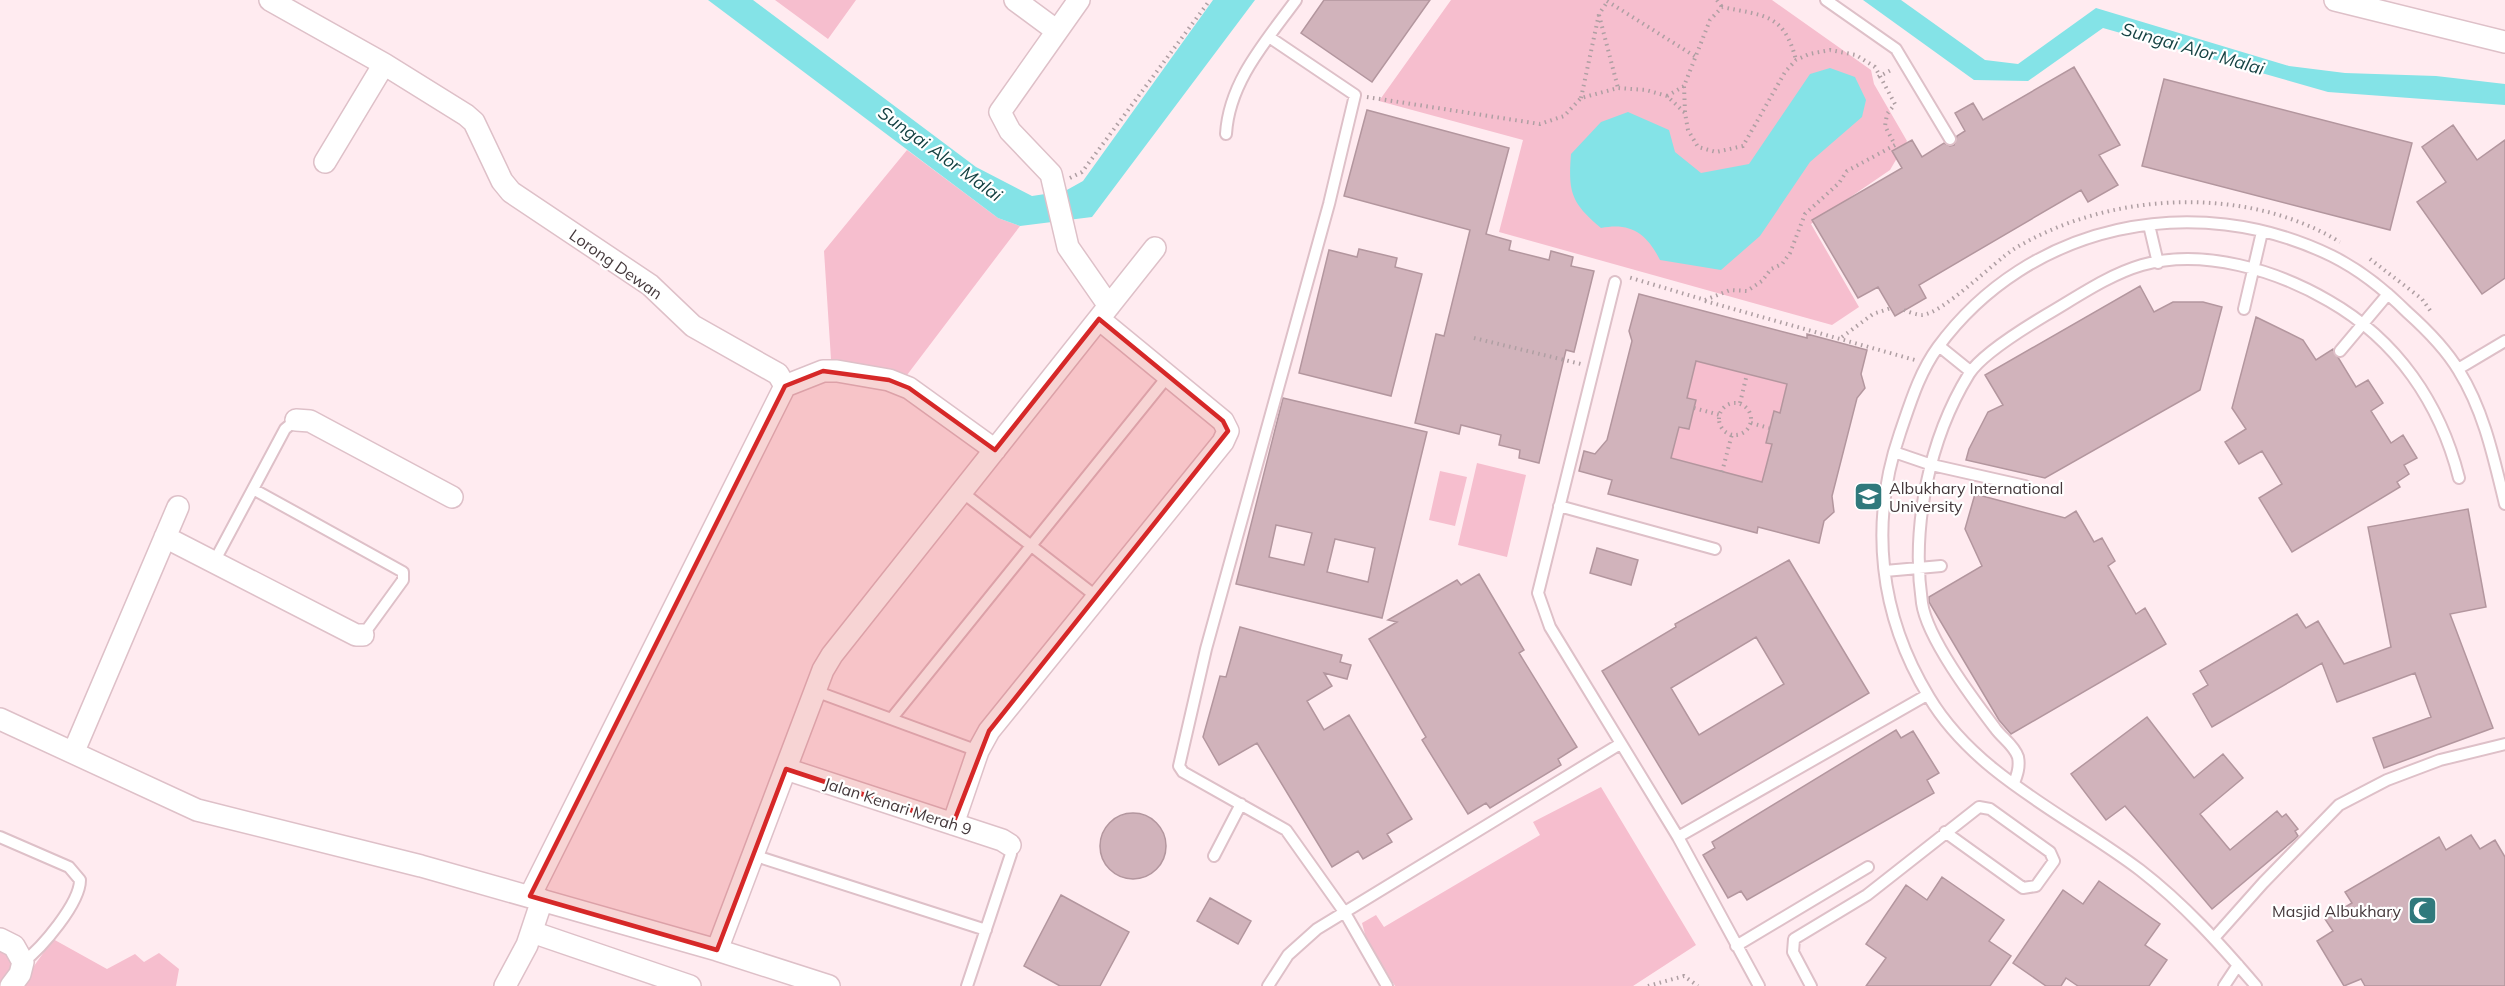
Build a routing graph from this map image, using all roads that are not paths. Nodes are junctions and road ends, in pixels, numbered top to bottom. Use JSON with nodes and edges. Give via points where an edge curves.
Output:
{"nodes":[{"id":1,"x":270,"y":0,"type":"edge"},
{"id":2,"x":1015,"y":0,"type":"edge"},
{"id":3,"x":1079,"y":0,"type":"edge"},
{"id":4,"x":1296,"y":0,"type":"edge"},
{"id":5,"x":1826,"y":0,"type":"edge"},
{"id":6,"x":2335,"y":0,"type":"edge"},
{"id":7,"x":1057,"y":31,"type":"junction"},
{"id":8,"x":1269,"y":37,"type":"junction"},
{"id":9,"x":2505,"y":42,"type":"edge"},
{"id":10,"x":384,"y":64,"type":"junction"},
{"id":11,"x":1226,"y":134,"type":"dead end"},
{"id":12,"x":1950,"y":139,"type":"dead end"},
{"id":13,"x":325,"y":162,"type":"dead end"},
{"id":14,"x":2149,"y":225,"type":"junction"},
{"id":15,"x":2262,"y":232,"type":"junction"},
{"id":16,"x":1155,"y":248,"type":"dead end"},
{"id":17,"x":2158,"y":263,"type":"junction"},
{"id":18,"x":2254,"y":270,"type":"junction"},
{"id":19,"x":1615,"y":282,"type":"road end"},
{"id":20,"x":2388,"y":294,"type":"junction"},
{"id":21,"x":2244,"y":309,"type":"dead end"},
{"id":22,"x":1104,"y":313,"type":"junction"},
{"id":23,"x":2364,"y":324,"type":"junction"},
{"id":24,"x":2505,"y":341,"type":"edge"},
{"id":25,"x":1939,"y":345,"type":"junction"},
{"id":26,"x":2340,"y":351,"type":"dead end"},
{"id":27,"x":2458,"y":369,"type":"junction"},
{"id":28,"x":1971,"y":371,"type":"junction"},
{"id":29,"x":1168,"y":376,"type":"junction"},
{"id":30,"x":785,"y":386,"type":"junction"},
{"id":31,"x":296,"y":420,"type":"joint"},
{"id":32,"x":994,"y":450,"type":"junction"},
{"id":33,"x":1894,"y":452,"type":"junction"},
{"id":34,"x":1932,"y":465,"type":"junction"},
{"id":35,"x":2459,"y":478,"type":"dead end"},
{"id":36,"x":2025,"y":486,"type":"dead end"},
{"id":37,"x":253,"y":489,"type":"junction"},
{"id":38,"x":962,"y":492,"type":"junction"},
{"id":39,"x":452,"y":497,"type":"dead end"},
{"id":40,"x":2505,"y":504,"type":"edge"},
{"id":41,"x":1559,"y":506,"type":"junction"},
{"id":42,"x":178,"y":507,"type":"dead end"},
{"id":43,"x":165,"y":537,"type":"junction"},
{"id":44,"x":1031,"y":546,"type":"junction"},
{"id":45,"x":1715,"y":549,"type":"dead end"},
{"id":46,"x":214,"y":562,"type":"junction"},
{"id":47,"x":1941,"y":566,"type":"dead end"},
{"id":48,"x":1920,"y":567,"type":"junction"},
{"id":49,"x":1885,"y":571,"type":"junction"},
{"id":50,"x":1097,"y":597,"type":"junction"},
{"id":51,"x":363,"y":635,"type":"joint"},
{"id":52,"x":815,"y":691,"type":"junction"},
{"id":53,"x":1927,"y":695,"type":"junction"},
{"id":54,"x":892,"y":718,"type":"junction"},
{"id":55,"x":0,"y":719,"type":"edge"},
{"id":56,"x":1620,"y":744,"type":"junction"},
{"id":57,"x":2505,"y":744,"type":"edge"},
{"id":58,"x":74,"y":751,"type":"junction"},
{"id":59,"x":978,"y":751,"type":"junction"},
{"id":60,"x":786,"y":769,"type":"junction"},
{"id":61,"x":2014,"y":783,"type":"junction"},
{"id":62,"x":1241,"y":804,"type":"junction"},
{"id":63,"x":953,"y":824,"type":"junction"},
{"id":64,"x":1945,"y":832,"type":"junction"},
{"id":65,"x":0,"y":837,"type":"edge"},
{"id":66,"x":1678,"y":837,"type":"junction"},
{"id":67,"x":1010,"y":845,"type":"joint"},
{"id":68,"x":753,"y":855,"type":"junction"},
{"id":69,"x":1214,"y":855,"type":"dead end"},
{"id":70,"x":1868,"y":867,"type":"dead end"},
{"id":71,"x":536,"y":898,"type":"junction"},
{"id":72,"x":1345,"y":913,"type":"junction"},
{"id":73,"x":986,"y":930,"type":"junction"},
{"id":74,"x":532,"y":932,"type":"junction"},
{"id":75,"x":2214,"y":938,"type":"junction"},
{"id":76,"x":0,"y":939,"type":"edge"},
{"id":77,"x":1736,"y":946,"type":"junction"},
{"id":78,"x":717,"y":950,"type":"junction"},
{"id":79,"x":23,"y":962,"type":"junction"},
{"id":80,"x":2238,"y":965,"type":"junction"},
{"id":81,"x":11,"y":986,"type":"edge"},
{"id":82,"x":505,"y":986,"type":"edge"},
{"id":83,"x":690,"y":986,"type":"edge"},
{"id":84,"x":829,"y":986,"type":"edge"},
{"id":85,"x":967,"y":986,"type":"edge"},
{"id":86,"x":1268,"y":986,"type":"edge"},
{"id":87,"x":1387,"y":986,"type":"edge"},
{"id":88,"x":1759,"y":986,"type":"edge"},
{"id":89,"x":1811,"y":986,"type":"edge"},
{"id":90,"x":2224,"y":986,"type":"edge"},
{"id":91,"x":2256,"y":986,"type":"edge"}],
"edges":[{"from":1,"to":10,"type":"street","name":"Lorong Dewan"},
{"from":2,"to":7,"type":"street"},
{"from":3,"to":7,"type":"street"},
{"from":4,"to":8,"type":"lane"},
{"from":5,"to":12,"type":"lane","via":[[1896,49]]},
{"from":6,"to":9,"type":"street"},
{"from":7,"to":22,"type":"street","via":[[1001,109],[1001,117],[1053,179],[1068,248]]},
{"from":8,"to":11,"type":"lane","via":[[1232,97]]},
{"from":8,"to":62,"type":"lane","via":[[1355,95],[1329,204],[1206,649],[1179,766],[1183,772]]},
{"from":10,"to":13,"type":"street"},
{"from":10,"to":30,"type":"street","name":"Lorong Dewan","via":[[474,122],[502,182],[511,192],[650,285],[693,326],[778,374]]},
{"from":14,"to":15,"type":"lane","via":[[2170,221],[2214,222]]},
{"from":14,"to":17,"type":"lane"},
{"from":14,"to":25,"type":"lane","via":[[2066,246],[2022,267],[1979,302]]},
{"from":15,"to":18,"type":"lane"},
{"from":15,"to":20,"type":"lane","via":[[2289,238],[2334,257]]},
{"from":16,"to":22,"type":"street"},
{"from":17,"to":18,"type":"lane","via":[[2231,263]]},
{"from":17,"to":28,"type":"lane","via":[[2102,282],[2018,332]]},
{"from":18,"to":21,"type":"lane"},
{"from":18,"to":23,"type":"lane","via":[[2299,284]]},
{"from":19,"to":41,"type":"lane"},
{"from":20,"to":23,"type":"lane"},
{"from":20,"to":27,"type":"lane","via":[[2424,327]]},
{"from":22,"to":29,"type":"street"},
{"from":22,"to":32,"type":"street"},
{"from":23,"to":26,"type":"lane"},
{"from":23,"to":35,"type":"lane","via":[[2412,373],[2451,446]]},
{"from":24,"to":27,"type":"lane"},
{"from":25,"to":28,"type":"lane"},
{"from":25,"to":33,"type":"lane","via":[[1927,364]]},
{"from":27,"to":40,"type":"lane","via":[[2490,444]]},
{"from":28,"to":34,"type":"lane","via":[[1938,441]]},
{"from":29,"to":44,"type":"lane"},
{"from":29,"to":50,"type":"street","via":[[1222,421],[1228,431]]},
{"from":30,"to":32,"type":"street","via":[[824,371],[889,380],[909,388]]},
{"from":30,"to":71,"type":"street"},
{"from":31,"to":37,"type":"lane","via":[[285,429]]},
{"from":31,"to":39,"type":"street","via":[[310,421]]},
{"from":32,"to":38,"type":"street"},
{"from":33,"to":34,"type":"lane"},
{"from":33,"to":49,"type":"lane","via":[[1881,524]]},
{"from":34,"to":36,"type":"lane"},
{"from":34,"to":48,"type":"lane","via":[[1921,506]]},
{"from":37,"to":46,"type":"lane"},
{"from":37,"to":51,"type":"lane","via":[[403,572],[403,580]]},
{"from":38,"to":44,"type":"lane"},
{"from":38,"to":52,"type":"street","via":[[832,655]]},
{"from":41,"to":45,"type":"lane"},
{"from":41,"to":56,"type":"lane","via":[[1538,593],[1541,608]]},
{"from":42,"to":43,"type":"street"},
{"from":43,"to":46,"type":"street"},
{"from":43,"to":58,"type":"street"},
{"from":44,"to":50,"type":"lane"},
{"from":44,"to":54,"type":"lane"},
{"from":46,"to":51,"type":"street"},
{"from":47,"to":48,"type":"lane"},
{"from":48,"to":49,"type":"lane"},
{"from":48,"to":61,"type":"lane","via":[[1924,614],[1955,670],[1996,730],[2015,749],[2019,771]]},
{"from":49,"to":53,"type":"lane","via":[[1885,591],[1911,664]]},
{"from":50,"to":59,"type":"street","via":[[990,730]]},
{"from":52,"to":54,"type":"lane"},
{"from":52,"to":60,"type":"street"},
{"from":53,"to":61,"type":"lane","via":[[1964,743]]},
{"from":53,"to":66,"type":"lane"},
{"from":54,"to":59,"type":"lane"},
{"from":55,"to":58,"type":"street"},
{"from":56,"to":66,"type":"lane"},
{"from":56,"to":72,"type":"lane"},
{"from":57,"to":75,"type":"lane","via":[[2440,760],[2387,780],[2340,804]]},
{"from":58,"to":71,"type":"street","via":[[197,810]]},
{"from":59,"to":63,"type":"street"},
{"from":60,"to":63,"type":"street","name":"Jalan Kenari Merah 9"},
{"from":60,"to":68,"type":"street"},
{"from":61,"to":75,"type":"lane","via":[[2141,870]]},
{"from":62,"to":69,"type":"lane"},
{"from":62,"to":72,"type":"lane","via":[[1286,830]]},
{"from":63,"to":67,"type":"street","name":"Jalan Kenari Merah 9"},
{"from":64,"to":64,"type":"lane","via":[[1974,809],[1985,807],[2050,852],[2054,861],[2036,886],[2023,888]]},
{"from":64,"to":89,"type":"lane","via":[[1867,895],[1794,939],[1793,952]]},
{"from":65,"to":79,"type":"lane","via":[[69,867],[80,880],[76,897],[37,951]]},
{"from":66,"to":77,"type":"lane"},
{"from":67,"to":73,"type":"lane","via":[[1011,854]]},
{"from":68,"to":73,"type":"lane"},
{"from":68,"to":78,"type":"street"},
{"from":70,"to":77,"type":"lane"},
{"from":71,"to":74,"type":"street"},
{"from":71,"to":78,"type":"street"},
{"from":72,"to":86,"type":"lane","via":[[1288,955]]},
{"from":72,"to":87,"type":"lane"},
{"from":73,"to":85,"type":"lane"},
{"from":74,"to":82,"type":"street"},
{"from":74,"to":83,"type":"street"},
{"from":75,"to":80,"type":"lane"},
{"from":76,"to":79,"type":"street","via":[[14,946]]},
{"from":77,"to":88,"type":"lane"},
{"from":78,"to":84,"type":"street"},
{"from":79,"to":81,"type":"street"},
{"from":80,"to":90,"type":"lane"},
{"from":80,"to":91,"type":"lane"}]}
